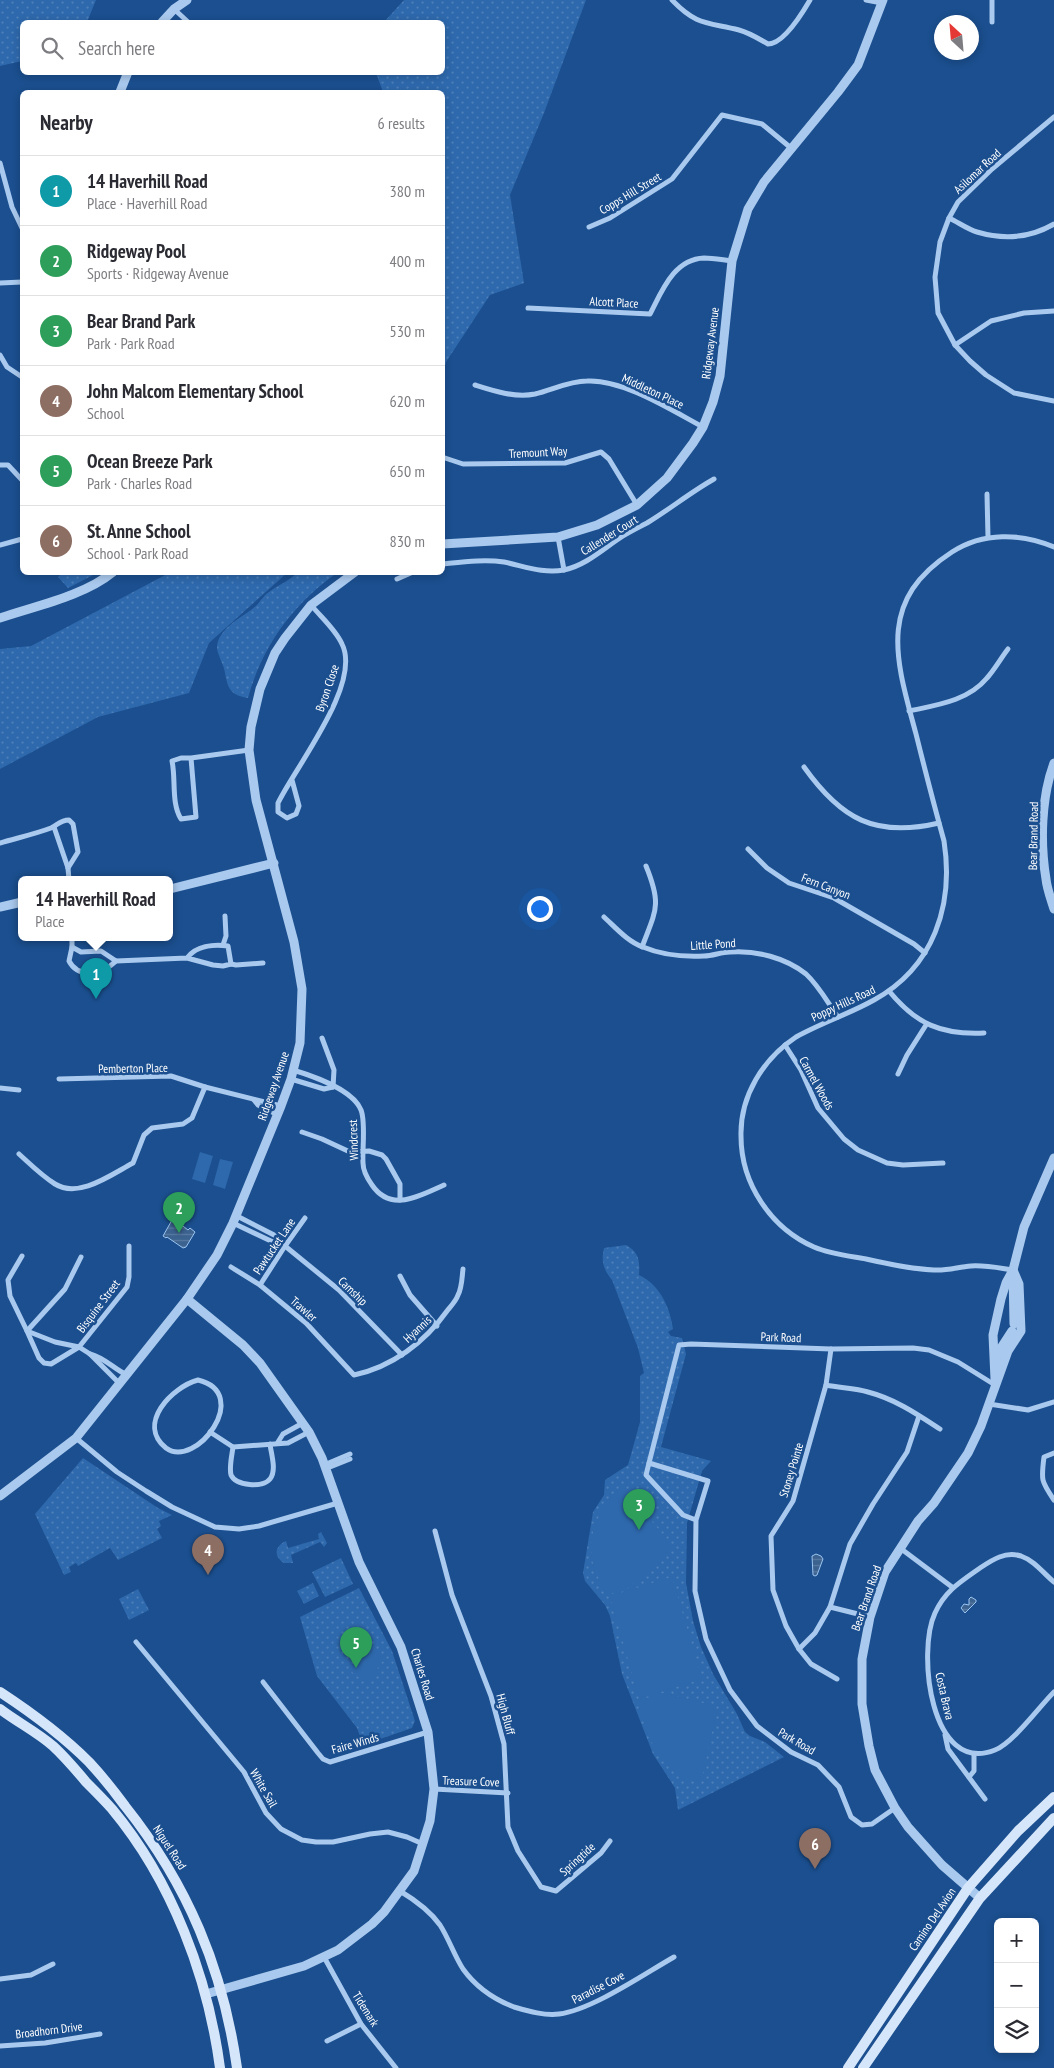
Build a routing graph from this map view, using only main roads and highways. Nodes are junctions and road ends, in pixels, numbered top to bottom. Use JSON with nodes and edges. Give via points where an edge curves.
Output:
{"nodes":[{"id":1,"x":0,"y":1692,"type":"edge"},
{"id":2,"x":0,"y":1709,"type":"edge"},
{"id":3,"x":1054,"y":1797,"type":"edge"},
{"id":4,"x":1054,"y":1818,"type":"edge"},
{"id":5,"x":220,"y":2068,"type":"edge"},
{"id":6,"x":237,"y":2068,"type":"edge"},
{"id":7,"x":848,"y":2068,"type":"edge"},
{"id":8,"x":863,"y":2068,"type":"edge"}],
"edges":[{"from":1,"to":6,"type":"main road","name":"Niguel Road","via":[[47,1725],[89,1762],[148,1836],[186,1898],[203,1935],[232,2035]]},
{"from":2,"to":5,"type":"main road","via":[[52,1745],[113,1810],[150,1865],[186,1934],[206,1994]]},
{"from":3,"to":7,"type":"main road","name":"Camino Del Avion","via":[[968,1888]]},
{"from":4,"to":8,"type":"main road","via":[[980,1898]]}]}
